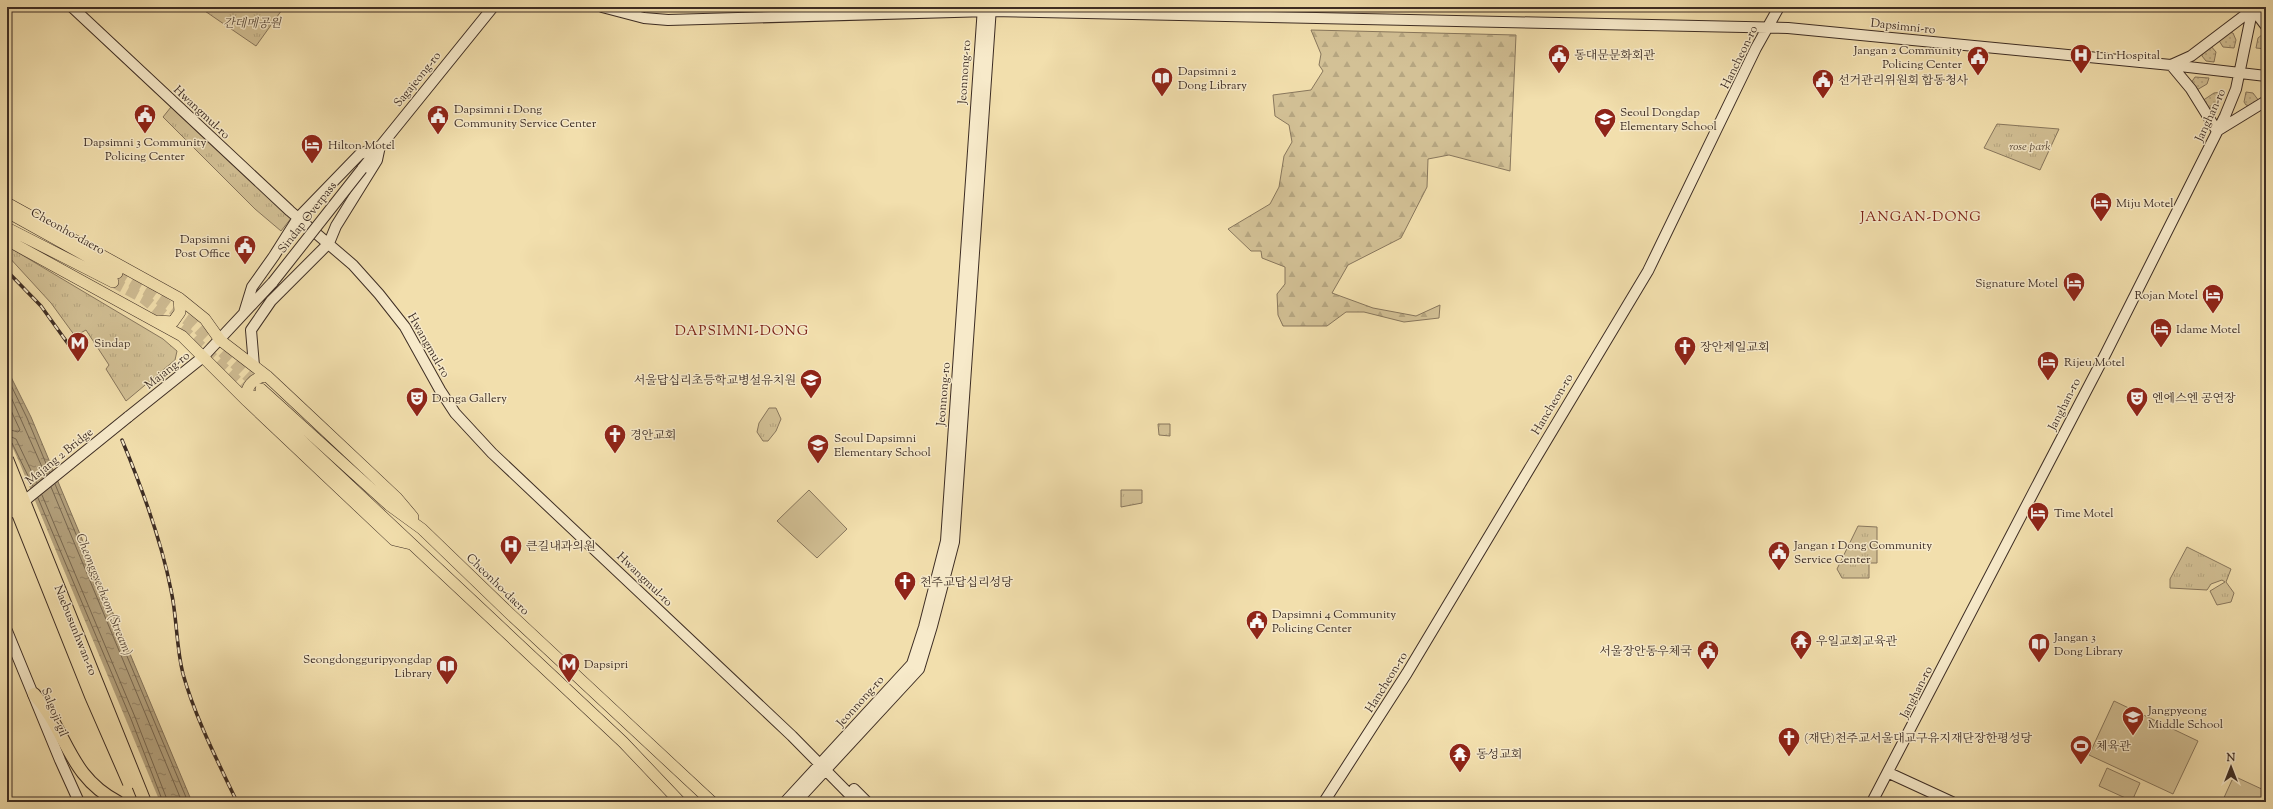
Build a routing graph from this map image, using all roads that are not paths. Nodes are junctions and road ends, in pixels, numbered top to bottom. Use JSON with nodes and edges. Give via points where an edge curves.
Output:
{"nodes":[{"id":1,"x":72,"y":7,"type":"edge"},
{"id":2,"x":493,"y":7,"type":"edge"},
{"id":3,"x":602,"y":7,"type":"edge"},
{"id":4,"x":1779,"y":7,"type":"edge"},
{"id":5,"x":2253,"y":8,"type":"edge"},
{"id":6,"x":987,"y":9,"type":"edge"},
{"id":7,"x":2266,"y":26,"type":"edge"},
{"id":8,"x":1768,"y":28,"type":"junction"},
{"id":9,"x":2171,"y":65,"type":"junction"},
{"id":10,"x":2240,"y":72,"type":"junction"},
{"id":11,"x":2266,"y":76,"type":"edge"},
{"id":12,"x":2266,"y":101,"type":"edge"},
{"id":13,"x":2218,"y":131,"type":"junction"},
{"id":14,"x":380,"y":146,"type":"junction"},
{"id":15,"x":362,"y":169,"type":"joint"},
{"id":16,"x":7,"y":203,"type":"edge"},
{"id":17,"x":7,"y":212,"type":"edge"},
{"id":18,"x":298,"y":218,"type":"junction"},
{"id":19,"x":7,"y":228,"type":"edge"},
{"id":20,"x":7,"y":240,"type":"edge"},
{"id":21,"x":330,"y":243,"type":"junction"},
{"id":22,"x":179,"y":298,"type":"junction"},
{"id":23,"x":271,"y":301,"type":"junction"},
{"id":24,"x":244,"y":313,"type":"junction"},
{"id":25,"x":151,"y":319,"type":"junction"},
{"id":26,"x":220,"y":340,"type":"junction"},
{"id":27,"x":203,"y":357,"type":"junction"},
{"id":28,"x":254,"y":366,"type":"junction"},
{"id":29,"x":267,"y":376,"type":"junction"},
{"id":30,"x":254,"y":395,"type":"junction"},
{"id":31,"x":128,"y":417,"type":"joint"},
{"id":32,"x":7,"y":458,"type":"edge"},
{"id":33,"x":7,"y":486,"type":"edge"},
{"id":34,"x":7,"y":515,"type":"edge"},
{"id":35,"x":422,"y":529,"type":"junction"},
{"id":36,"x":7,"y":631,"type":"edge"},
{"id":37,"x":34,"y":694,"type":"junction"},
{"id":38,"x":824,"y":766,"type":"junction"},
{"id":39,"x":1889,"y":773,"type":"junction"},
{"id":40,"x":1333,"y":788,"type":"junction"},
{"id":41,"x":79,"y":802,"type":"edge"},
{"id":42,"x":118,"y":802,"type":"edge"},
{"id":43,"x":137,"y":802,"type":"edge"},
{"id":44,"x":145,"y":802,"type":"edge"},
{"id":45,"x":680,"y":802,"type":"edge"},
{"id":46,"x":712,"y":802,"type":"edge"},
{"id":47,"x":785,"y":802,"type":"edge"},
{"id":48,"x":796,"y":802,"type":"edge"},
{"id":49,"x":857,"y":802,"type":"edge"},
{"id":50,"x":868,"y":802,"type":"edge"},
{"id":51,"x":1324,"y":802,"type":"edge"},
{"id":52,"x":1336,"y":802,"type":"edge"},
{"id":53,"x":1872,"y":802,"type":"edge"},
{"id":54,"x":1952,"y":802,"type":"edge"}],
"edges":[{"from":1,"to":18,"type":"main road","name":"Hwangmul-ro"},
{"from":2,"to":14,"type":"main road","name":"Sagajeong-ro"},
{"from":3,"to":6,"type":"main road","name":"Dapsimni-ro","via":[[639,17],[668,20]]},
{"from":4,"to":8,"type":"main road","name":"Hancheon-ro"},
{"from":5,"to":7,"type":"main road"},
{"from":5,"to":9,"type":"main road","via":[[2191,56]]},
{"from":5,"to":10,"type":"main road","name":"Janghan-ro"},
{"from":6,"to":8,"type":"main road","name":"Dapsimni-ro"},
{"from":6,"to":38,"type":"main road","name":"Jeonnong-ro","via":[[954,542],[919,669]]},
{"from":8,"to":9,"type":"main road","name":"Dapsimni-ro"},
{"from":8,"to":40,"type":"main road","name":"Hancheon-ro","via":[[1648,271],[1415,659]]},
{"from":9,"to":10,"type":"main road","name":"Dapsimni-ro"},
{"from":9,"to":13,"type":"main road","via":[[2191,89]]},
{"from":10,"to":11,"type":"main road","name":"Dapsimni-ro"},
{"from":10,"to":13,"type":"main road","name":"Janghan-ro","via":[[2236,89]]},
{"from":12,"to":13,"type":"main road"},
{"from":13,"to":39,"type":"main road","name":"Janghan-ro"},
{"from":14,"to":15,"type":"main road","name":"Sagajeong-ro"},
{"from":14,"to":18,"type":"main road","via":[[360,154]]},
{"from":14,"to":21,"type":"main road","via":[[377,160],[336,226]]},
{"from":15,"to":24,"type":"main road","name":"Sindap Overpass","bridge":true,"via":[[273,282]]},
{"from":16,"to":22,"type":"main road"},
{"from":17,"to":19,"type":"main road","name":"Cheonho-daero","via":[[115,278]]},
{"from":18,"to":21,"type":"main road","name":"Hwangmul-ro"},
{"from":18,"to":24,"type":"main road","via":[[252,287]]},
{"from":20,"to":25,"type":"main road"},
{"from":21,"to":23,"type":"main road"},
{"from":21,"to":38,"type":"main road","name":"Hwangmul-ro","via":[[396,314],[451,407],[492,453]]},
{"from":22,"to":25,"type":"main road","via":[[180,312],[173,322],[165,323]]},
{"from":22,"to":26,"type":"main road","via":[[205,319]]},
{"from":23,"to":24,"type":"main road"},
{"from":23,"to":28,"type":"main road","via":[[251,330]]},
{"from":24,"to":26,"type":"main road"},
{"from":25,"to":27,"type":"main road","via":[[182,336]]},
{"from":26,"to":27,"type":"main road","name":"Majang-ro"},
{"from":26,"to":28,"type":"main road"},
{"from":27,"to":30,"type":"main road"},
{"from":27,"to":31,"type":"main road","name":"Majang-ro"},
{"from":28,"to":29,"type":"main road"},
{"from":29,"to":30,"type":"main road","via":[[257,378],[249,386],[246,394]]},
{"from":29,"to":35,"type":"main road","via":[[397,498]]},
{"from":30,"to":35,"type":"main road","name":"Cheonho-daero"},
{"from":30,"to":45,"type":"main road","via":[[394,540],[413,545],[623,742]]},
{"from":31,"to":34,"type":"main road","name":"Majang 2 Bridge","bridge":true},
{"from":32,"to":44,"type":"highway","name":"Naebusunhwan-ro","bridge":true},
{"from":33,"to":43,"type":"highway","name":"Naebusunhwan-ro","bridge":true,"via":[[91,696]]},
{"from":35,"to":46,"type":"main road","name":"Cheonho-daero"},
{"from":36,"to":37,"type":"main road","name":"Salgoji-gil"},
{"from":37,"to":41,"type":"main road","name":"Salgoji-gil"},
{"from":37,"to":42,"type":"highway","via":[[47,710],[72,759],[94,786]]},
{"from":38,"to":47,"type":"main road","name":"Jeonnong-ro"},
{"from":38,"to":48,"type":"main road","name":"Jeonnong-ro"},
{"from":38,"to":49,"type":"main road","name":"Hwangmul-ro","via":[[833,779]]},
{"from":38,"to":50,"type":"main road","name":"Hwangmul-ro","via":[[838,774]]},
{"from":39,"to":53,"type":"main road","name":"Janghan-ro"},
{"from":39,"to":54,"type":"main road"},
{"from":40,"to":51,"type":"main road","name":"Hancheon-ro"},
{"from":40,"to":52,"type":"main road"}]}
